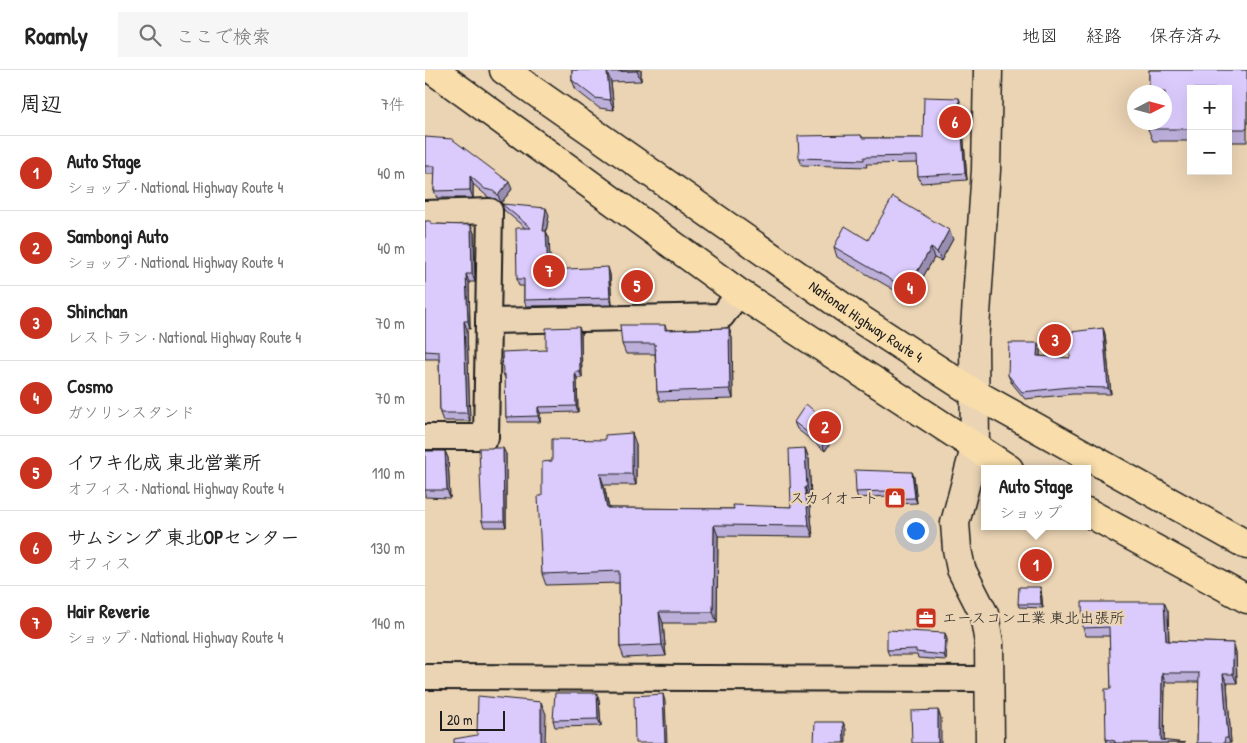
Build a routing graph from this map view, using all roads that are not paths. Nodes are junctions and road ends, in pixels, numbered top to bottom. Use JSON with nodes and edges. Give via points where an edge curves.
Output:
{"nodes":[{"id":1,"x":433,"y":70,"type":"edge"},
{"id":2,"x":504,"y":70,"type":"edge"},
{"id":3,"x":988,"y":70,"type":"edge"},
{"id":4,"x":425,"y":213,"type":"edge"},
{"id":5,"x":739,"y":293,"type":"junction"},
{"id":6,"x":488,"y":320,"type":"junction"},
{"id":7,"x":974,"y":393,"type":"junction"},
{"id":8,"x":425,"y":437,"type":"edge"},
{"id":9,"x":975,"y":448,"type":"junction"},
{"id":10,"x":1003,"y":465,"type":"edge"},
{"id":11,"x":1091,"y":514,"type":"edge"},
{"id":12,"x":1247,"y":545,"type":"edge"},
{"id":13,"x":1247,"y":599,"type":"edge"},
{"id":14,"x":425,"y":677,"type":"edge"},
{"id":15,"x":989,"y":680,"type":"junction"},
{"id":16,"x":990,"y":743,"type":"edge"}],
"edges":[{"from":1,"to":5,"type":"highway"},
{"from":2,"to":7,"type":"highway","name":"National Highway Route 4","via":[[860,319]]},
{"from":3,"to":7,"type":"street"},
{"from":4,"to":6,"type":"street","via":[[490,211]]},
{"from":5,"to":6,"type":"street","via":[[722,316]]},
{"from":5,"to":9,"type":"highway"},
{"from":6,"to":8,"type":"street","via":[[487,437]]},
{"from":7,"to":9,"type":"street"},
{"from":7,"to":12,"type":"highway","name":"National Highway Route 4"},
{"from":9,"to":10,"type":"highway"},
{"from":9,"to":15,"type":"street","via":[[955,523],[961,569],[984,614],[989,643]]},
{"from":11,"to":13,"type":"highway"},
{"from":14,"to":15,"type":"street"},
{"from":15,"to":16,"type":"street"}]}
